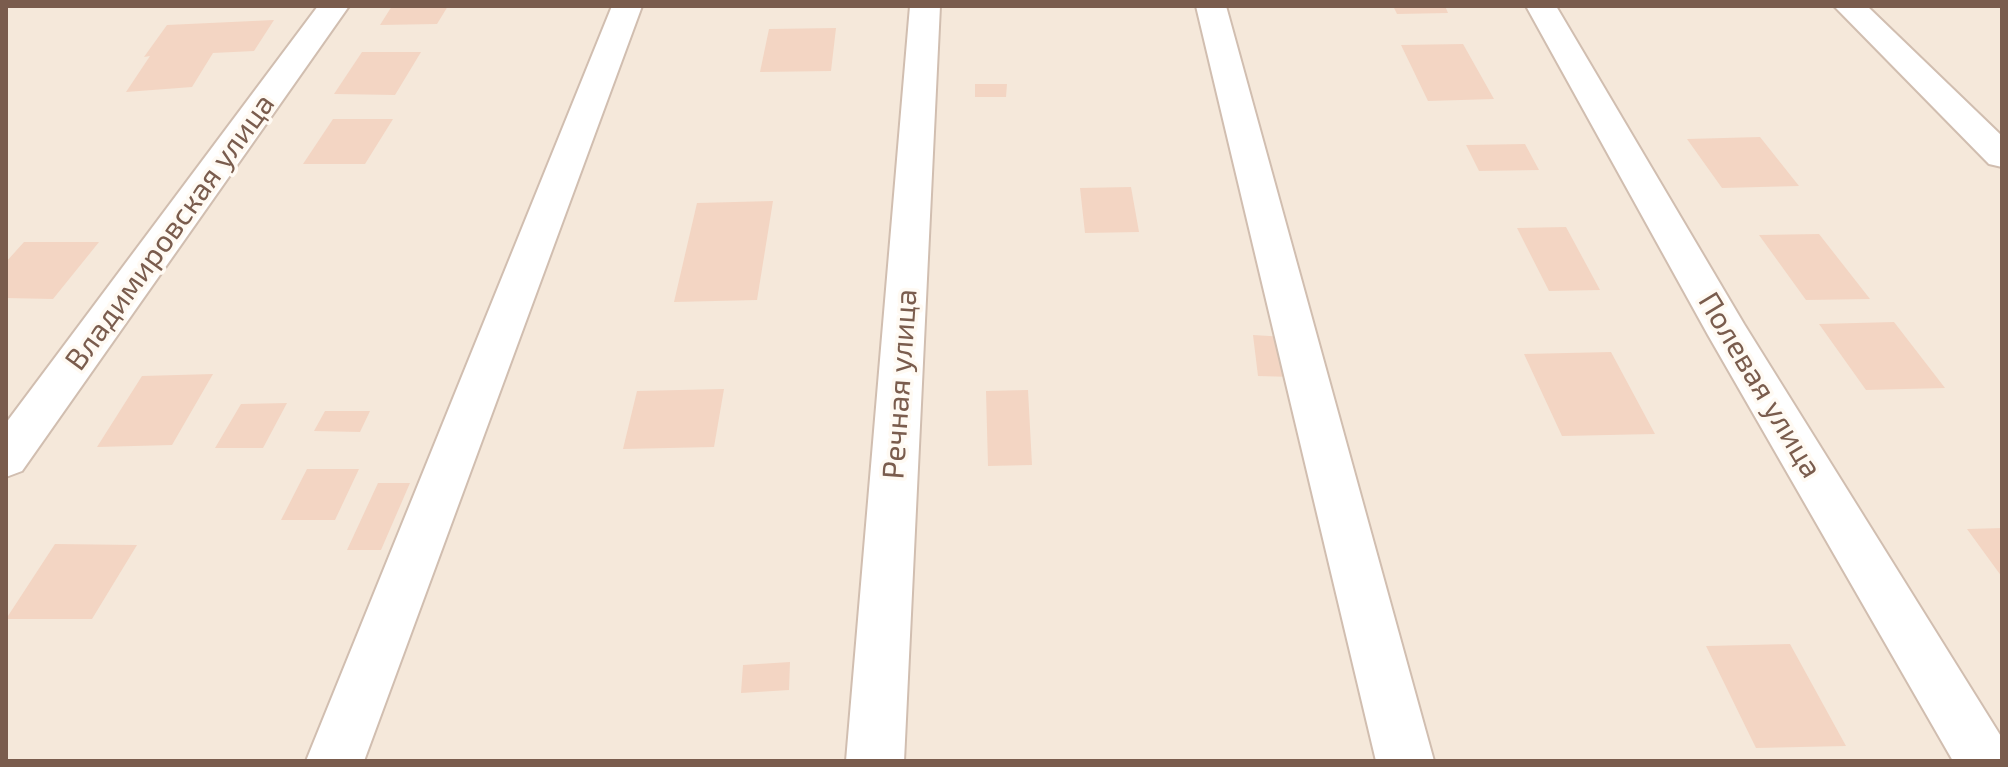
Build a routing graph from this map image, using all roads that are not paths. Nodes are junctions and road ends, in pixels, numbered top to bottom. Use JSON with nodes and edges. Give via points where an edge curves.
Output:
{"nodes":[{"id":1,"x":334,"y":6,"type":"edge"},
{"id":2,"x":627,"y":6,"type":"edge"},
{"id":3,"x":925,"y":6,"type":"edge"},
{"id":4,"x":1211,"y":6,"type":"edge"},
{"id":5,"x":1541,"y":6,"type":"edge"},
{"id":6,"x":1849,"y":6,"type":"edge"},
{"id":7,"x":2002,"y":156,"type":"edge"},
{"id":8,"x":6,"y":458,"type":"edge"},
{"id":9,"x":335,"y":761,"type":"edge"},
{"id":10,"x":875,"y":761,"type":"edge"},
{"id":11,"x":1405,"y":761,"type":"edge"},
{"id":12,"x":1984,"y":761,"type":"edge"}],
"edges":[{"from":1,"to":8,"type":"street","name":"Владимировская улица"},
{"from":2,"to":9,"type":"street"},
{"from":3,"to":10,"type":"street","name":"Речная улица"},
{"from":4,"to":11,"type":"street"},
{"from":5,"to":12,"type":"street","name":"Полевая улица","via":[[1729,335]]},
{"from":6,"to":7,"type":"street"}]}
